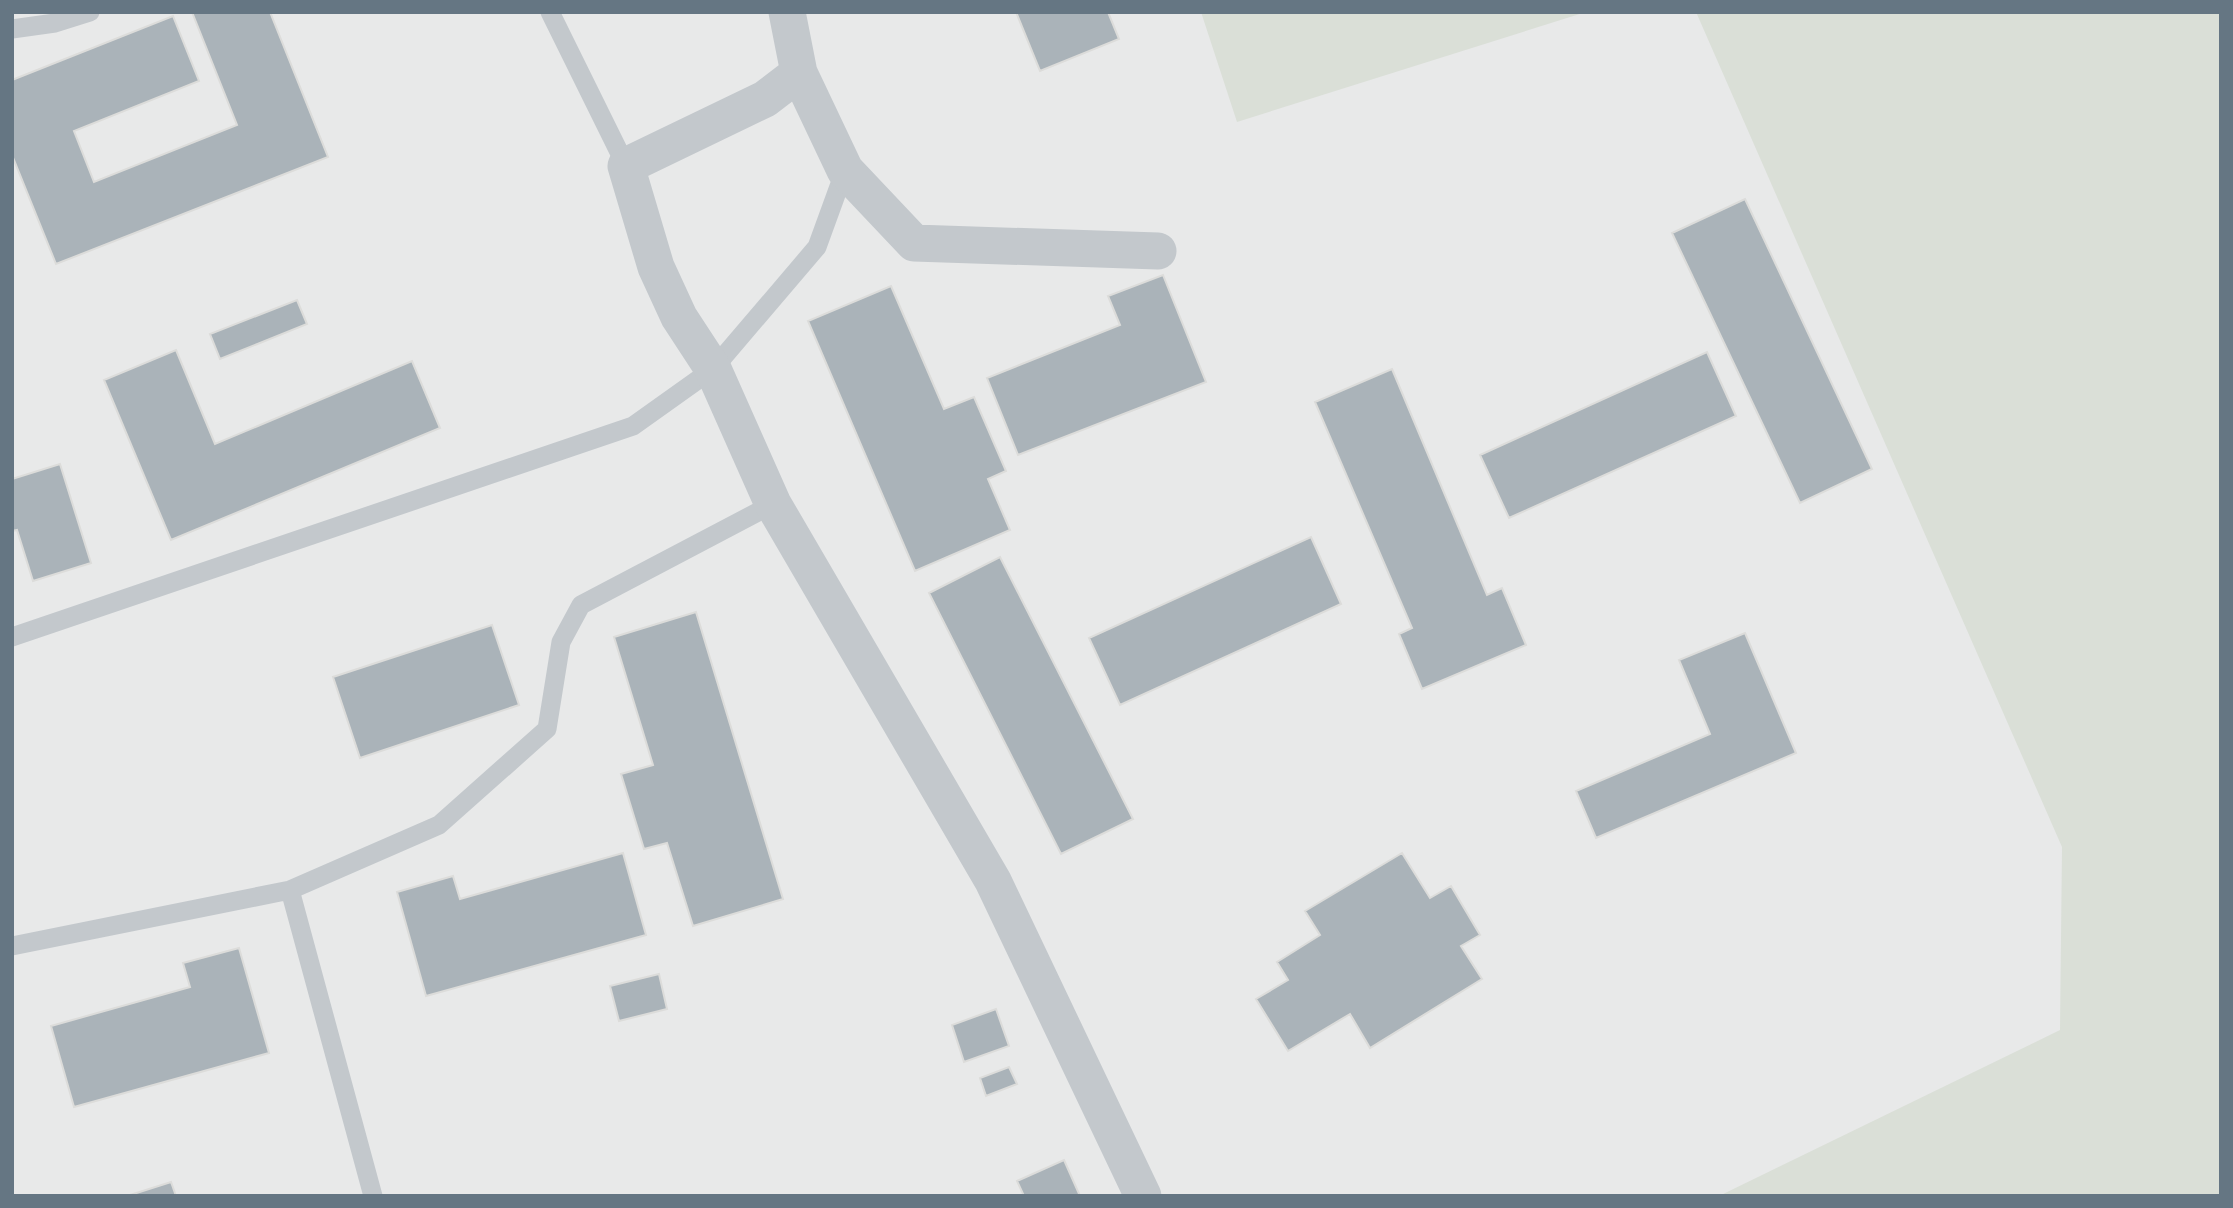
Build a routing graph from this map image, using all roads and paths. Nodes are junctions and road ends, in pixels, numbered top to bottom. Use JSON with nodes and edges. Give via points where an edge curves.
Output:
{"nodes":[{"id":1,"x":90,"y":12,"type":"edge"},
{"id":2,"x":550,"y":12,"type":"edge"},
{"id":3,"x":787,"y":12,"type":"edge"},
{"id":4,"x":12,"y":29,"type":"edge"},
{"id":5,"x":799,"y":73,"type":"junction"},
{"id":6,"x":626,"y":166,"type":"junction"},
{"id":7,"x":845,"y":170,"type":"junction"},
{"id":8,"x":1158,"y":251,"type":"dead end"},
{"id":9,"x":713,"y":369,"type":"junction"},
{"id":10,"x":773,"y":504,"type":"junction"},
{"id":11,"x":12,"y":636,"type":"edge"},
{"id":12,"x":290,"y":890,"type":"junction"},
{"id":13,"x":12,"y":946,"type":"edge"},
{"id":14,"x":373,"y":1196,"type":"edge"},
{"id":15,"x":1143,"y":1196,"type":"edge"}],
"edges":[{"from":1,"to":4,"type":"lane"},
{"from":2,"to":6,"type":"lane"},
{"from":3,"to":5,"type":"street"},
{"from":5,"to":6,"type":"street","via":[[765,99]]},
{"from":5,"to":7,"type":"street"},
{"from":6,"to":9,"type":"street","via":[[656,267]]},
{"from":7,"to":8,"type":"street","via":[[914,243]]},
{"from":7,"to":9,"type":"lane","via":[[817,247]]},
{"from":9,"to":10,"type":"street"},
{"from":9,"to":11,"type":"lane","via":[[633,426]]},
{"from":10,"to":12,"type":"lane","via":[[581,605],[561,642],[547,729],[439,825]]},
{"from":10,"to":15,"type":"street","via":[[993,881]]},
{"from":12,"to":13,"type":"lane"},
{"from":12,"to":14,"type":"lane"}]}
